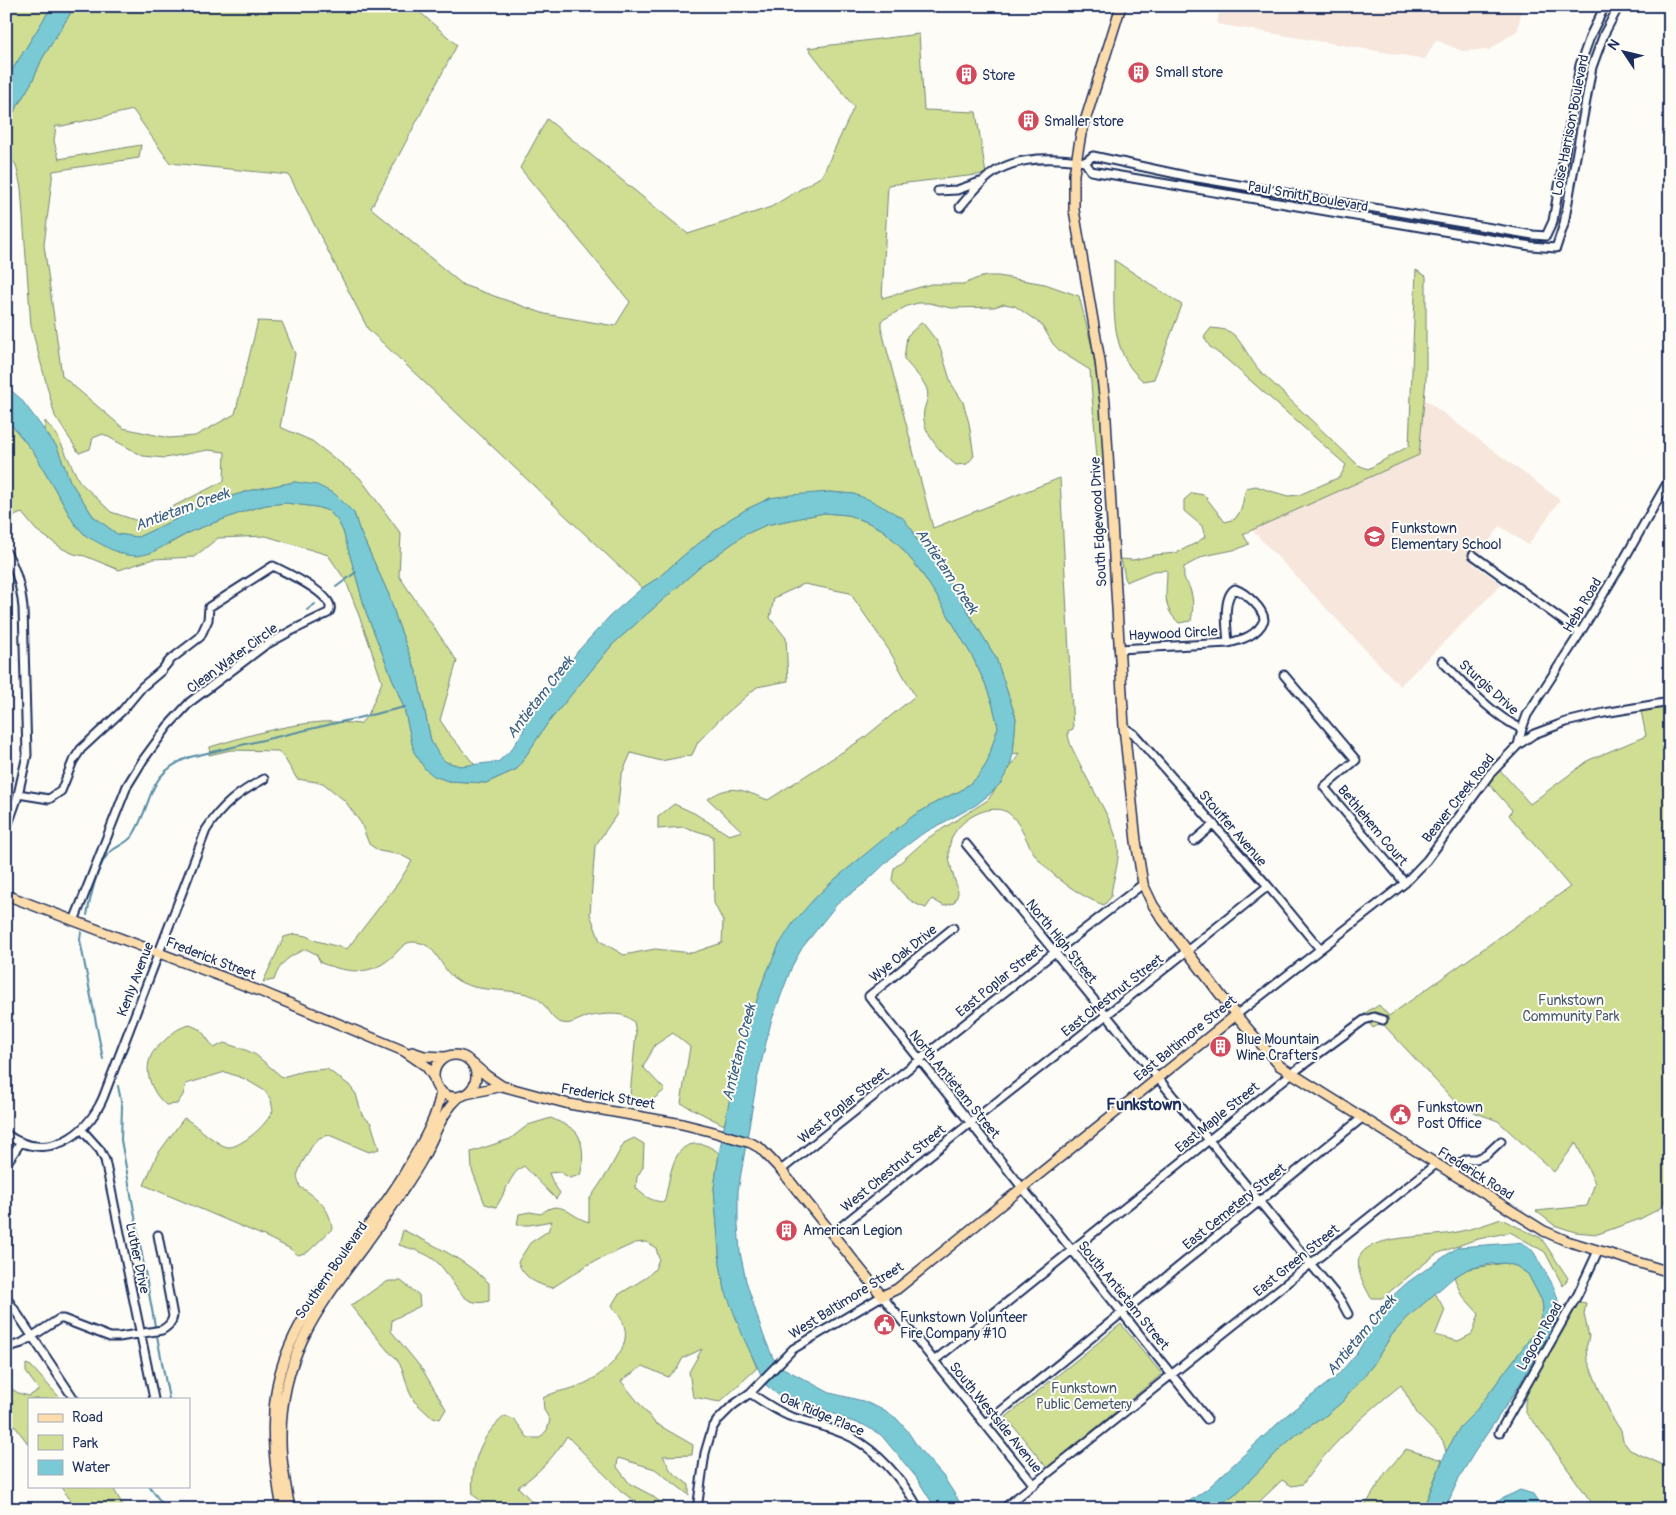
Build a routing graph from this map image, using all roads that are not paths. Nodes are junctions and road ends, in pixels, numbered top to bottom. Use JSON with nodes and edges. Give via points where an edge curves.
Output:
{"nodes":[{"id":1,"x":1122,"y":6,"type":"edge"},
{"id":2,"x":1605,"y":6,"type":"edge"},
{"id":3,"x":1619,"y":6,"type":"edge"},
{"id":4,"x":1081,"y":161,"type":"junction"},
{"id":5,"x":983,"y":181,"type":"junction"},
{"id":6,"x":938,"y":192,"type":"dead end"},
{"id":7,"x":1333,"y":201,"type":"junction"},
{"id":8,"x":960,"y":207,"type":"dead end"},
{"id":9,"x":1331,"y":212,"type":"junction"},
{"id":10,"x":1533,"y":236,"type":"joint"},
{"id":11,"x":1531,"y":246,"type":"joint"},
{"id":12,"x":1670,"y":478,"type":"edge"},
{"id":13,"x":6,"y":552,"type":"edge"},
{"id":14,"x":1473,"y":555,"type":"dead end"},
{"id":15,"x":1580,"y":633,"type":"junction"},
{"id":16,"x":1228,"y":643,"type":"junction"},
{"id":17,"x":1119,"y":649,"type":"junction"},
{"id":18,"x":1442,"y":661,"type":"dead end"},
{"id":19,"x":1284,"y":675,"type":"dead end"},
{"id":20,"x":1670,"y":702,"type":"edge"},
{"id":21,"x":1124,"y":727,"type":"junction"},
{"id":22,"x":1522,"y":729,"type":"junction"},
{"id":23,"x":1518,"y":745,"type":"junction"},
{"id":24,"x":264,"y":778,"type":"dead end"},
{"id":25,"x":18,"y":797,"type":"junction"},
{"id":26,"x":6,"y":818,"type":"edge"},
{"id":27,"x":1214,"y":824,"type":"junction"},
{"id":28,"x":6,"y":830,"type":"edge"},
{"id":29,"x":1194,"y":841,"type":"dead end"},
{"id":30,"x":966,"y":844,"type":"dead end"},
{"id":31,"x":1405,"y":883,"type":"junction"},
{"id":32,"x":1143,"y":884,"type":"junction"},
{"id":33,"x":1268,"y":886,"type":"junction"},
{"id":34,"x":6,"y":895,"type":"edge"},
{"id":35,"x":74,"y":921,"type":"junction"},
{"id":36,"x":953,"y":928,"type":"dead end"},
{"id":37,"x":1320,"y":949,"type":"junction"},
{"id":38,"x":1188,"y":951,"type":"junction"},
{"id":39,"x":158,"y":952,"type":"junction"},
{"id":40,"x":1054,"y":952,"type":"junction"},
{"id":41,"x":869,"y":996,"type":"joint"},
{"id":42,"x":1106,"y":1014,"type":"junction"},
{"id":43,"x":1236,"y":1015,"type":"junction"},
{"id":44,"x":1383,"y":1020,"type":"dead end"},
{"id":45,"x":404,"y":1051,"type":"junction"},
{"id":46,"x":448,"y":1056,"type":"junction"},
{"id":47,"x":919,"y":1059,"type":"junction"},
{"id":48,"x":473,"y":1064,"type":"junction"},
{"id":49,"x":1291,"y":1074,"type":"junction"},
{"id":50,"x":1157,"y":1077,"type":"junction"},
{"id":51,"x":434,"y":1078,"type":"junction"},
{"id":52,"x":502,"y":1086,"type":"junction"},
{"id":53,"x":440,"y":1091,"type":"junction"},
{"id":54,"x":463,"y":1095,"type":"junction"},
{"id":55,"x":1362,"y":1118,"type":"junction"},
{"id":56,"x":970,"y":1123,"type":"junction"},
{"id":57,"x":82,"y":1130,"type":"junction"},
{"id":58,"x":6,"y":1134,"type":"edge"},
{"id":59,"x":1209,"y":1140,"type":"junction"},
{"id":60,"x":1501,"y":1141,"type":"dead end"},
{"id":61,"x":21,"y":1142,"type":"junction"},
{"id":62,"x":6,"y":1164,"type":"edge"},
{"id":63,"x":1436,"y":1164,"type":"junction"},
{"id":64,"x":781,"y":1170,"type":"junction"},
{"id":65,"x":1451,"y":1174,"type":"junction"},
{"id":66,"x":1022,"y":1188,"type":"junction"},
{"id":67,"x":1260,"y":1202,"type":"junction"},
{"id":68,"x":832,"y":1234,"type":"junction"},
{"id":69,"x":158,"y":1235,"type":"dead end"},
{"id":70,"x":1072,"y":1250,"type":"junction"},
{"id":71,"x":1598,"y":1251,"type":"junction"},
{"id":72,"x":1310,"y":1264,"type":"junction"},
{"id":73,"x":1670,"y":1272,"type":"edge"},
{"id":74,"x":882,"y":1296,"type":"junction"},
{"id":75,"x":6,"y":1297,"type":"edge"},
{"id":76,"x":1122,"y":1313,"type":"junction"},
{"id":77,"x":1348,"y":1314,"type":"dead end"},
{"id":78,"x":141,"y":1334,"type":"junction"},
{"id":79,"x":32,"y":1337,"type":"junction"},
{"id":80,"x":6,"y":1348,"type":"edge"},
{"id":81,"x":934,"y":1361,"type":"junction"},
{"id":82,"x":1172,"y":1376,"type":"junction"},
{"id":83,"x":752,"y":1391,"type":"junction"},
{"id":84,"x":73,"y":1398,"type":"edge"},
{"id":85,"x":154,"y":1398,"type":"edge"},
{"id":86,"x":1206,"y":1419,"type":"dead end"},
{"id":87,"x":985,"y":1424,"type":"junction"},
{"id":88,"x":1499,"y":1432,"type":"dead end"},
{"id":89,"x":1034,"y":1485,"type":"junction"},
{"id":90,"x":1004,"y":1508,"type":"edge"},
{"id":91,"x":282,"y":1509,"type":"edge"},
{"id":92,"x":290,"y":1509,"type":"edge"},
{"id":93,"x":697,"y":1509,"type":"edge"},
{"id":94,"x":919,"y":1509,"type":"edge"}],
"edges":[{"from":1,"to":4,"type":"main road","name":"South Edgewood Drive","via":[[1081,134]]},
{"from":2,"to":10,"type":"street","name":"Loise Harrison Boulevard","via":[[1580,65],[1553,221],[1546,236]]},
{"from":3,"to":11,"type":"street","name":"Loise Harrison Boulevard","via":[[1592,67],[1564,224],[1556,248]]},
{"from":4,"to":5,"type":"street","name":"Paul Smith Boulevard","via":[[1026,161],[1001,169]]},
{"from":4,"to":7,"type":"street","name":"Paul Smith Boulevard","via":[[1093,156],[1186,176]]},
{"from":4,"to":9,"type":"street","name":"Paul Smith Boulevard","via":[[1091,171]]},
{"from":4,"to":17,"type":"main road","name":"South Edgewood Drive","via":[[1074,190],[1075,218],[1105,404]]},
{"from":5,"to":6,"type":"street","via":[[957,190]]},
{"from":5,"to":8,"type":"street","name":"Paul Smith Boulevard"},
{"from":7,"to":9,"type":"street"},
{"from":7,"to":10,"type":"street","name":"Paul Smith Boulevard"},
{"from":9,"to":11,"type":"street","name":"Paul Smith Boulevard"},
{"from":12,"to":15,"type":"street","name":"Hebb Road"},
{"from":13,"to":25,"type":"street","via":[[18,578],[24,608],[27,737],[24,774]]},
{"from":14,"to":15,"type":"street"},
{"from":15,"to":22,"type":"street","name":"Hebb Road"},
{"from":16,"to":16,"type":"street","name":"Haywood Circle","via":[[1226,603],[1235,589],[1263,612],[1264,620],[1252,635]]},
{"from":16,"to":17,"type":"street","name":"Haywood Circle"},
{"from":17,"to":21,"type":"main road","name":"South Edgewood Drive"},
{"from":18,"to":22,"type":"street","name":"Sturgis Drive","via":[[1477,696],[1513,726]]},
{"from":19,"to":31,"type":"street","name":"Bethlehem Court","via":[[1356,760],[1324,787]]},
{"from":20,"to":23,"type":"street","name":"Beaver Creek Road","via":[[1566,722],[1534,734]]},
{"from":21,"to":27,"type":"street","name":"Stouffer Avenue","via":[[1134,734]]},
{"from":21,"to":32,"type":"main road","name":"South Edgewood Drive"},
{"from":22,"to":23,"type":"street","name":"Hebb Road"},
{"from":23,"to":31,"type":"street","name":"Beaver Creek Road","via":[[1490,774],[1427,860]]},
{"from":24,"to":39,"type":"street","name":"Kenly Avenue","via":[[232,798],[206,830]]},
{"from":25,"to":26,"type":"street"},
{"from":25,"to":28,"type":"street"},
{"from":25,"to":35,"type":"street","name":"Clean Water Circle","via":[[49,799],[62,792],[81,749],[170,660],[200,637],[208,620],[209,607],[233,591],[273,566],[328,600],[331,610],[328,613],[264,646],[190,702],[168,726],[127,786]]},
{"from":27,"to":29,"type":"street"},
{"from":27,"to":33,"type":"street","name":"Stouffer Avenue"},
{"from":30,"to":40,"type":"street","name":"North High Street"},
{"from":31,"to":37,"type":"street","name":"Beaver Creek Road"},
{"from":32,"to":38,"type":"main road","name":"South Edgewood Drive","via":[[1153,905]]},
{"from":32,"to":40,"type":"street","name":"East Poplar Street"},
{"from":33,"to":37,"type":"street","name":"Stouffer Avenue"},
{"from":33,"to":38,"type":"street","name":"East Chestnut Street"},
{"from":34,"to":35,"type":"main road","name":"Frederick Street"},
{"from":35,"to":39,"type":"main road","name":"Frederick Street"},
{"from":36,"to":41,"type":"street","name":"Wye Oak Drive"},
{"from":37,"to":43,"type":"street","name":"East Baltimore Street"},
{"from":38,"to":42,"type":"street","name":"East Chestnut Street"},
{"from":38,"to":43,"type":"main road","name":"South Edgewood Drive"},
{"from":39,"to":45,"type":"main road","name":"Frederick Street"},
{"from":39,"to":57,"type":"street","name":"Kenly Avenue","via":[[103,1098]]},
{"from":40,"to":42,"type":"street","name":"North High Street"},
{"from":40,"to":47,"type":"street","name":"East Poplar Street"},
{"from":41,"to":47,"type":"street","name":"North Antietam Street"},
{"from":42,"to":50,"type":"street","name":"North High Street"},
{"from":42,"to":56,"type":"street","name":"East Chestnut Street"},
{"from":43,"to":49,"type":"main road","name":"Frederick Road","via":[[1271,1057]]},
{"from":43,"to":50,"type":"main road","name":"East Baltimore Street"},
{"from":44,"to":49,"type":"street","name":"East Maple Street","via":[[1374,1017],[1364,1020]]},
{"from":45,"to":46,"type":"main road","name":"Frederick Street","via":[[424,1056]]},
{"from":45,"to":51,"type":"main road","name":"Frederick Street","via":[[426,1066]]},
{"from":46,"to":48,"type":"main road","via":[[462,1056]]},
{"from":46,"to":51,"type":"main road","via":[[437,1065]]},
{"from":47,"to":56,"type":"street","name":"North Antietam Street"},
{"from":47,"to":64,"type":"street","name":"West Poplar Street"},
{"from":48,"to":52,"type":"main road","name":"Frederick Street"},
{"from":48,"to":54,"type":"main road","via":[[476,1080]]},
{"from":49,"to":55,"type":"main road","name":"Frederick Road"},
{"from":49,"to":59,"type":"street","name":"East Maple Street"},
{"from":50,"to":59,"type":"street","name":"North High Street"},
{"from":50,"to":66,"type":"main road","name":"East Baltimore Street"},
{"from":51,"to":53,"type":"main road"},
{"from":52,"to":54,"type":"main road","name":"Frederick Street"},
{"from":52,"to":64,"type":"main road","name":"Frederick Street","via":[[569,1104],[672,1122],[751,1143]]},
{"from":53,"to":54,"type":"main road","via":[[453,1097]]},
{"from":53,"to":91,"type":"main road","name":"Southern Boulevard","via":[[424,1138],[395,1189],[318,1295],[292,1339],[276,1391],[273,1436]]},
{"from":54,"to":92,"type":"main road","name":"Southern Boulevard","via":[[450,1105],[423,1158],[314,1316],[295,1353],[285,1390],[280,1440]]},
{"from":55,"to":63,"type":"main road","name":"Frederick Road"},
{"from":55,"to":67,"type":"street","name":"East Cemetery Street"},
{"from":56,"to":66,"type":"street","name":"North Antietam Street"},
{"from":56,"to":68,"type":"street","name":"West Chestnut Street"},
{"from":57,"to":61,"type":"street","name":"Kenly Avenue","via":[[73,1137],[43,1146]]},
{"from":57,"to":78,"type":"street","name":"Luther Drive","via":[[105,1160]]},
{"from":58,"to":61,"type":"street","name":"Kenly Avenue"},
{"from":59,"to":67,"type":"street","name":"North High Street"},
{"from":59,"to":70,"type":"street","name":"East Maple Street"},
{"from":60,"to":65,"type":"street","via":[[1486,1155],[1459,1164]]},
{"from":61,"to":62,"type":"street"},
{"from":63,"to":65,"type":"main road","name":"Frederick Road"},
{"from":63,"to":72,"type":"street","name":"East Green Street"},
{"from":64,"to":68,"type":"main road"},
{"from":65,"to":71,"type":"main road","name":"Frederick Road","via":[[1544,1231]]},
{"from":66,"to":70,"type":"street","name":"South Antietam Street"},
{"from":66,"to":74,"type":"main road","name":"West Baltimore Street","via":[[896,1289]]},
{"from":67,"to":72,"type":"street","name":"North High Street"},
{"from":67,"to":76,"type":"street","name":"East Cemetery Street"},
{"from":68,"to":74,"type":"main road"},
{"from":69,"to":78,"type":"street","via":[[173,1316],[168,1327]]},
{"from":70,"to":76,"type":"street","name":"South Antietam Street"},
{"from":70,"to":81,"type":"street","name":"East Maple Street"},
{"from":71,"to":73,"type":"main road","name":"Frederick Road"},
{"from":71,"to":88,"type":"street","name":"Lagoon Road","via":[[1578,1294]]},
{"from":72,"to":77,"type":"street","name":"North High Street"},
{"from":72,"to":82,"type":"street","name":"East Green Street"},
{"from":74,"to":81,"type":"street","name":"South Westside Avenue"},
{"from":74,"to":83,"type":"street","name":"West Baltimore Street","via":[[800,1344]]},
{"from":75,"to":79,"type":"street"},
{"from":76,"to":82,"type":"street","name":"South Antietam Street"},
{"from":76,"to":87,"type":"street","name":"East Cemetery Street"},
{"from":78,"to":79,"type":"street","via":[[110,1337],[58,1319]]},
{"from":78,"to":85,"type":"street","name":"Luther Drive"},
{"from":79,"to":80,"type":"street"},
{"from":79,"to":84,"type":"street"},
{"from":81,"to":87,"type":"street","name":"South Westside Avenue"},
{"from":82,"to":86,"type":"street","name":"South Antietam Street"},
{"from":82,"to":89,"type":"street","name":"East Green Street"},
{"from":83,"to":93,"type":"street","name":"West Baltimore Street","via":[[725,1412],[712,1430],[705,1453]]},
{"from":83,"to":94,"type":"street","name":"Oak Ridge Place","via":[[776,1410],[836,1431],[864,1445],[889,1469]]},
{"from":87,"to":89,"type":"street","name":"South Westside Avenue"},
{"from":89,"to":90,"type":"street","name":"East Green Street"}]}
